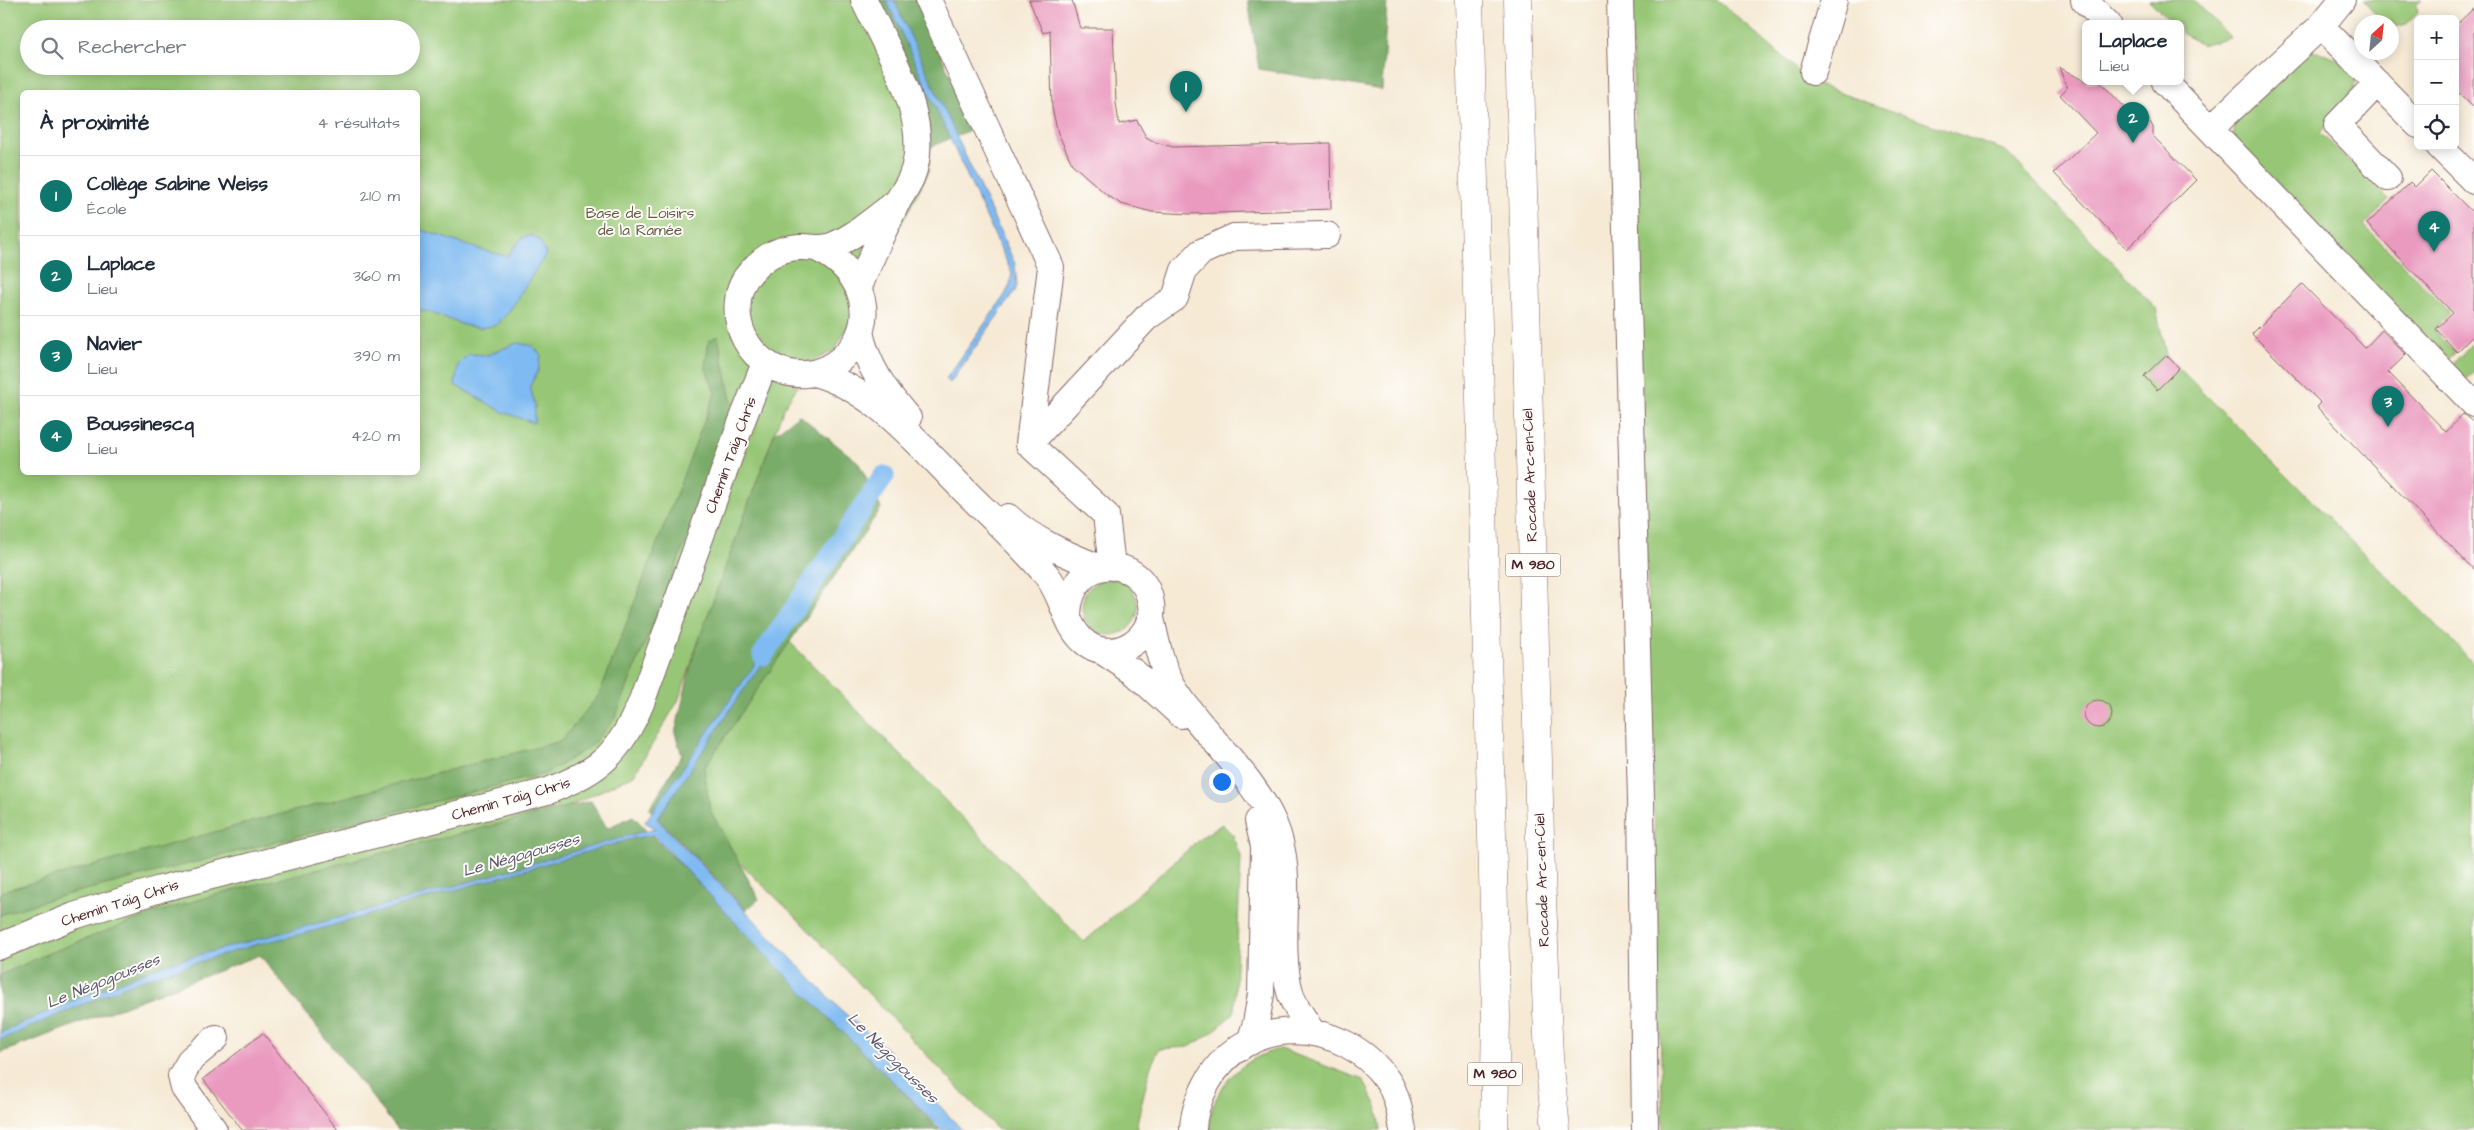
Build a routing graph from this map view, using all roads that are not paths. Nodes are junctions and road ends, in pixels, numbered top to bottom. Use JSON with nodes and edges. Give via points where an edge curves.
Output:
{"nodes":[{"id":1,"x":864,"y":0,"type":"edge"},
{"id":2,"x":928,"y":0,"type":"edge"},
{"id":3,"x":1469,"y":0,"type":"edge"},
{"id":4,"x":1518,"y":0,"type":"edge"},
{"id":5,"x":1620,"y":0,"type":"edge"},
{"id":6,"x":1834,"y":0,"type":"edge"},
{"id":7,"x":2084,"y":0,"type":"edge"},
{"id":8,"x":2342,"y":0,"type":"edge"},
{"id":9,"x":2104,"y":20,"type":"edge"},
{"id":10,"x":2321,"y":26,"type":"junction"},
{"id":11,"x":1813,"y":72,"type":"dead end"},
{"id":12,"x":2377,"y":83,"type":"junction"},
{"id":13,"x":2168,"y":85,"type":"edge"},
{"id":14,"x":2414,"y":120,"type":"edge"},
{"id":15,"x":2211,"y":128,"type":"junction"},
{"id":16,"x":2443,"y":150,"type":"edge"},
{"id":17,"x":2388,"y":178,"type":"dead end"},
{"id":18,"x":2474,"y":181,"type":"edge"},
{"id":19,"x":898,"y":201,"type":"junction"},
{"id":20,"x":1327,"y":235,"type":"dead end"},
{"id":21,"x":820,"y":250,"type":"junction"},
{"id":22,"x":859,"y":288,"type":"junction"},
{"id":23,"x":860,"y":332,"type":"junction"},
{"id":24,"x":765,"y":363,"type":"junction"},
{"id":25,"x":814,"y":372,"type":"junction"},
{"id":26,"x":2474,"y":404,"type":"edge"},
{"id":27,"x":915,"y":433,"type":"junction"},
{"id":28,"x":1029,"y":444,"type":"junction"},
{"id":29,"x":1106,"y":567,"type":"junction"},
{"id":30,"x":1068,"y":614,"type":"junction"},
{"id":31,"x":1151,"y":618,"type":"junction"},
{"id":32,"x":1102,"y":650,"type":"junction"},
{"id":33,"x":0,"y":946,"type":"edge"},
{"id":34,"x":1312,"y":1032,"type":"junction"},
{"id":35,"x":216,"y":1038,"type":"dead end"},
{"id":36,"x":1250,"y":1042,"type":"junction"},
{"id":37,"x":214,"y":1130,"type":"edge"},
{"id":38,"x":1194,"y":1130,"type":"edge"},
{"id":39,"x":1403,"y":1130,"type":"edge"},
{"id":40,"x":1494,"y":1130,"type":"edge"},
{"id":41,"x":1556,"y":1130,"type":"edge"},
{"id":42,"x":1645,"y":1130,"type":"edge"}],
"edges":[{"from":1,"to":19,"type":"street","via":[[911,100],[917,122],[916,163],[912,178]]},
{"from":2,"to":28,"type":"street","via":[[1050,267]]},
{"from":3,"to":40,"type":"highway","number":"M 980","via":[[1495,918]]},
{"from":4,"to":41,"type":"highway","name":"Rocade Arc-en-Ciel","number":"M 980","via":[[1541,876],[1548,1057]]},
{"from":5,"to":42,"type":"street","via":[[1641,800]]},
{"from":6,"to":11,"type":"street"},
{"from":7,"to":9,"type":"street"},
{"from":8,"to":10,"type":"street"},
{"from":10,"to":12,"type":"street"},
{"from":10,"to":15,"type":"street"},
{"from":12,"to":14,"type":"street"},
{"from":12,"to":17,"type":"street","via":[[2337,125]]},
{"from":13,"to":15,"type":"street"},
{"from":15,"to":26,"type":"street"},
{"from":16,"to":18,"type":"street"},
{"from":19,"to":21,"type":"street","via":[[852,235]]},
{"from":19,"to":22,"type":"street"},
{"from":20,"to":28,"type":"street","via":[[1234,237],[1200,252],[1184,270],[1175,298],[1147,317]]},
{"from":21,"to":22,"type":"street","via":[[844,264]]},
{"from":21,"to":24,"type":"street","via":[[800,247],[780,251],[762,260],[748,274],[739,292],[737,313],[741,332],[750,350]]},
{"from":22,"to":23,"type":"street","via":[[863,302]]},
{"from":23,"to":25,"type":"street","via":[[842,358]]},
{"from":23,"to":27,"type":"street","via":[[871,367]]},
{"from":24,"to":25,"type":"street","via":[[797,374]]},
{"from":24,"to":33,"type":"street","name":"Chemin Taïg Chris","via":[[641,703],[626,735],[602,763],[580,779],[548,791],[160,889],[74,916]]},
{"from":25,"to":27,"type":"street","via":[[834,378],[862,394]]},
{"from":27,"to":29,"type":"street","via":[[1014,522],[1062,553]]},
{"from":27,"to":30,"type":"street","via":[[1046,576]]},
{"from":28,"to":29,"type":"street","via":[[1106,515]]},
{"from":29,"to":30,"type":"street","via":[[1086,574],[1075,585],[1068,599]]},
{"from":29,"to":31,"type":"street","via":[[1126,570],[1143,584],[1152,604]]},
{"from":30,"to":32,"type":"street","via":[[1071,627],[1079,638]]},
{"from":31,"to":32,"type":"street","via":[[1144,633],[1133,644],[1118,650]]},
{"from":31,"to":34,"type":"street","via":[[1172,685],[1253,787],[1274,824],[1287,881],[1285,964],[1289,989]]},
{"from":32,"to":36,"type":"street","via":[[1135,673],[1185,718],[1236,783],[1260,825],[1264,846],[1260,994]]},
{"from":34,"to":36,"type":"street","via":[[1287,1031]]},
{"from":34,"to":39,"type":"street","via":[[1343,1041],[1370,1059],[1388,1081],[1400,1107]]},
{"from":35,"to":37,"type":"street","via":[[191,1060],[181,1076],[184,1088]]},
{"from":36,"to":38,"type":"street","via":[[1229,1056],[1212,1075],[1200,1098]]}]}
